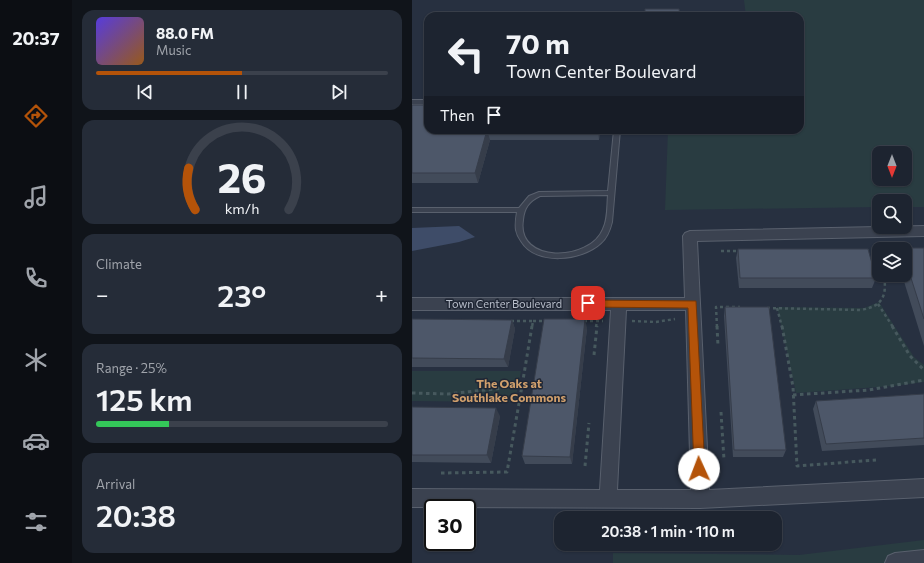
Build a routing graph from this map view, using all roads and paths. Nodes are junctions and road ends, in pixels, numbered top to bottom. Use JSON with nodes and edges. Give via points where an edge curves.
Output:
{"nodes":[{"id":1,"x":412,"y":102,"type":"edge"},
{"id":2,"x":424,"y":102,"type":"edge"},
{"id":3,"x":617,"y":134,"type":"edge"},
{"id":4,"x":612,"y":193,"type":"junction"},
{"id":5,"x":412,"y":210,"type":"edge"},
{"id":6,"x":521,"y":210,"type":"junction"},
{"id":7,"x":924,"y":231,"type":"edge"},
{"id":8,"x":721,"y":251,"type":"dead end"},
{"id":9,"x":743,"y":251,"type":"edge"},
{"id":10,"x":865,"y":251,"type":"edge"},
{"id":11,"x":872,"y":251,"type":"edge"},
{"id":12,"x":884,"y":282,"type":"edge"},
{"id":13,"x":619,"y":303,"type":"junction"},
{"id":14,"x":412,"y":304,"type":"edge"},
{"id":15,"x":693,"y":304,"type":"junction"},
{"id":16,"x":878,"y":304,"type":"junction"},
{"id":17,"x":747,"y":307,"type":"edge"},
{"id":18,"x":762,"y":308,"type":"edge"},
{"id":19,"x":777,"y":308,"type":"junction"},
{"id":20,"x":505,"y":321,"type":"edge"},
{"id":21,"x":596,"y":321,"type":"dead end"},
{"id":22,"x":718,"y":346,"type":"dead end"},
{"id":23,"x":594,"y":355,"type":"dead end"},
{"id":24,"x":924,"y":370,"type":"edge"},
{"id":25,"x":924,"y":380,"type":"edge"},
{"id":26,"x":522,"y":386,"type":"junction"},
{"id":27,"x":412,"y":393,"type":"edge"},
{"id":28,"x":793,"y":395,"type":"junction"},
{"id":29,"x":721,"y":412,"type":"dead end"},
{"id":30,"x":589,"y":423,"type":"dead end"},
{"id":31,"x":724,"y":460,"type":"dead end"},
{"id":32,"x":876,"y":460,"type":"dead end"},
{"id":33,"x":585,"y":466,"type":"dead end"},
{"id":34,"x":441,"y":473,"type":"dead end"},
{"id":35,"x":924,"y":488,"type":"edge"},
{"id":36,"x":412,"y":498,"type":"edge"},
{"id":37,"x":608,"y":498,"type":"junction"},
{"id":38,"x":700,"y":499,"type":"junction"},
{"id":39,"x":924,"y":560,"type":"edge"},
{"id":40,"x":895,"y":563,"type":"edge"}],
"edges":[{"from":1,"to":2,"type":"lane"},
{"from":3,"to":4,"type":"lane"},
{"from":4,"to":6,"type":"lane","via":[[540,194],[531,198]]},
{"from":4,"to":6,"type":"lane","via":[[606,231],[595,245],[577,254],[553,255],[538,252],[526,245],[518,226]]},
{"from":5,"to":6,"type":"lane"},
{"from":7,"to":15,"type":"street","via":[[690,236]]},
{"from":8,"to":9,"type":"path"},
{"from":10,"to":11,"type":"path"},
{"from":12,"to":16,"type":"path","via":[[885,294]]},
{"from":13,"to":14,"type":"street","name":"Town Center Boulevard"},
{"from":13,"to":15,"type":"street","name":"Town Center Boulevard"},
{"from":13,"to":37,"type":"street"},
{"from":15,"to":38,"type":"street"},
{"from":16,"to":19,"type":"path","via":[[861,310]]},
{"from":16,"to":24,"type":"path","via":[[890,320],[903,347]]},
{"from":17,"to":22,"type":"path","via":[[716,307]]},
{"from":18,"to":19,"type":"path"},
{"from":19,"to":28,"type":"path","via":[[788,348]]},
{"from":20,"to":26,"type":"path","via":[[533,321]]},
{"from":21,"to":23,"type":"path"},
{"from":25,"to":28,"type":"path","via":[[869,390]]},
{"from":26,"to":27,"type":"path","via":[[448,394]]},
{"from":26,"to":34,"type":"path","via":[[507,472]]},
{"from":28,"to":32,"type":"path","via":[[794,450],[797,466]]},
{"from":29,"to":31,"type":"path"},
{"from":30,"to":33,"type":"path"},
{"from":35,"to":38,"type":"street"},
{"from":36,"to":37,"type":"street"},
{"from":37,"to":38,"type":"street"},
{"from":39,"to":40,"type":"street"}]}
